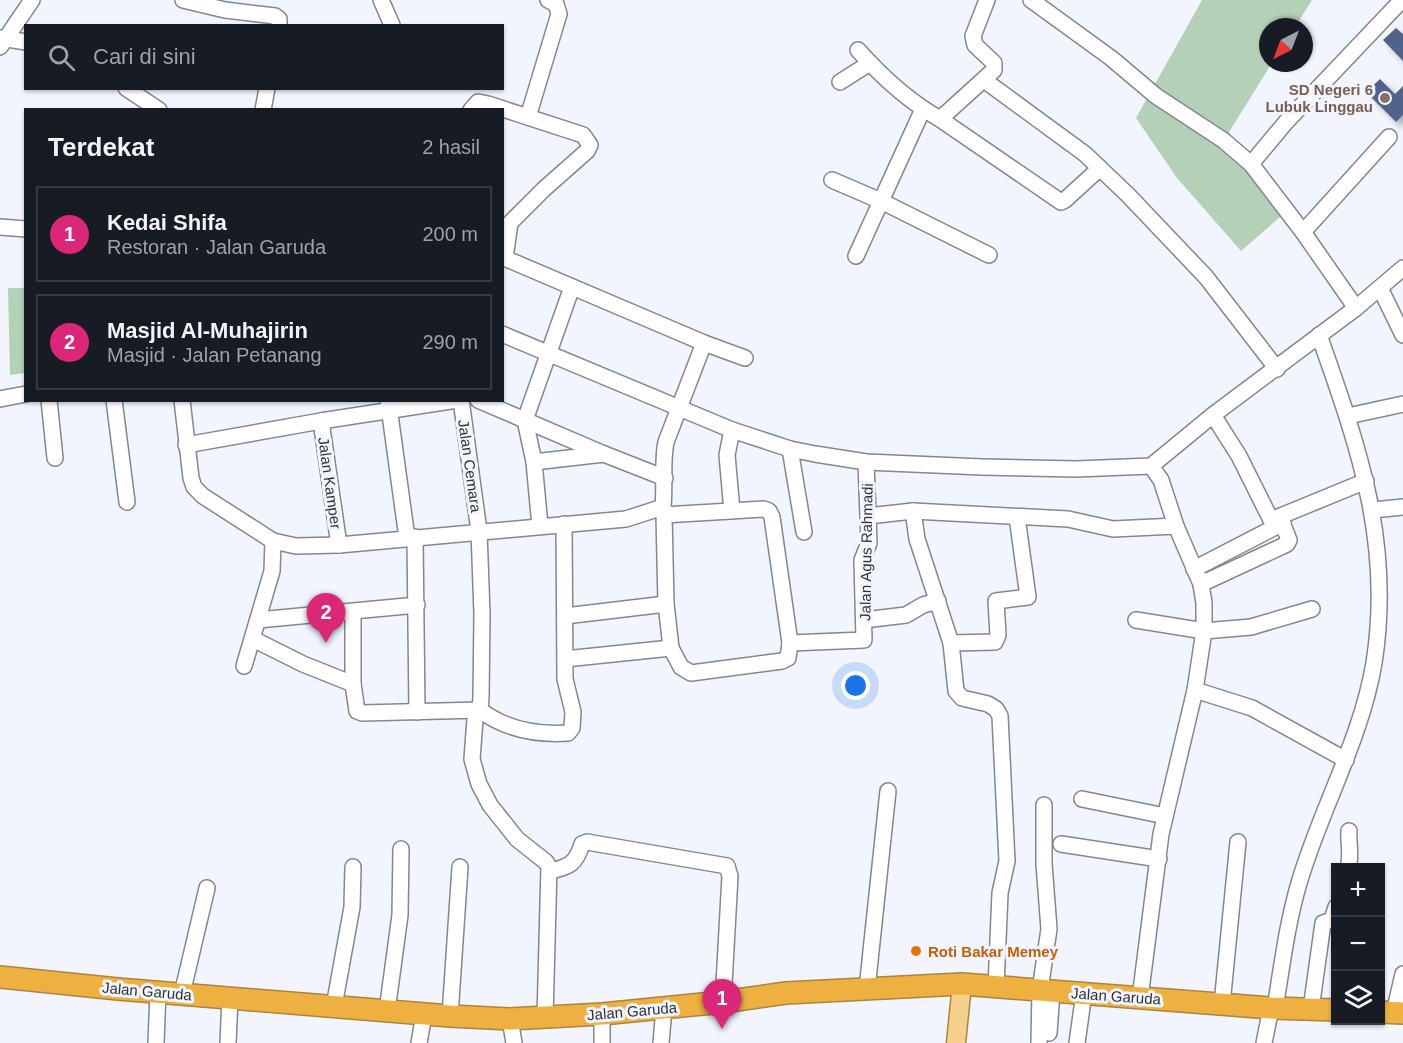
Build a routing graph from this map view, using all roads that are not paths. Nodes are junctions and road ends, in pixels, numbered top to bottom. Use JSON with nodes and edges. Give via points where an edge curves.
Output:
{"nodes":[{"id":1,"x":32,"y":0,"type":"edge"},
{"id":2,"x":183,"y":0,"type":"edge"},
{"id":3,"x":381,"y":0,"type":"edge"},
{"id":4,"x":548,"y":0,"type":"edge"},
{"id":5,"x":987,"y":0,"type":"edge"},
{"id":6,"x":1031,"y":0,"type":"edge"},
{"id":7,"x":1402,"y":0,"type":"edge"},
{"id":8,"x":227,"y":5,"type":"edge"},
{"id":9,"x":279,"y":24,"type":"edge"},
{"id":10,"x":392,"y":24,"type":"edge"},
{"id":11,"x":2,"y":41,"type":"edge"},
{"id":12,"x":24,"y":42,"type":"edge"},
{"id":13,"x":858,"y":50,"type":"dead end"},
{"id":14,"x":870,"y":63,"type":"junction"},
{"id":15,"x":984,"y":80,"type":"junction"},
{"id":16,"x":840,"y":82,"type":"dead end"},
{"id":17,"x":129,"y":90,"type":"edge"},
{"id":18,"x":267,"y":90,"type":"edge"},
{"id":19,"x":156,"y":108,"type":"edge"},
{"id":20,"x":262,"y":108,"type":"edge"},
{"id":21,"x":473,"y":108,"type":"edge"},
{"id":22,"x":499,"y":108,"type":"edge"},
{"id":23,"x":504,"y":110,"type":"edge"},
{"id":24,"x":923,"y":110,"type":"junction"},
{"id":25,"x":528,"y":117,"type":"junction"},
{"id":26,"x":940,"y":119,"type":"junction"},
{"id":27,"x":1389,"y":137,"type":"dead end"},
{"id":28,"x":1251,"y":164,"type":"junction"},
{"id":29,"x":1100,"y":168,"type":"junction"},
{"id":30,"x":832,"y":180,"type":"dead end"},
{"id":31,"x":881,"y":201,"type":"junction"},
{"id":32,"x":0,"y":227,"type":"edge"},
{"id":33,"x":24,"y":229,"type":"edge"},
{"id":34,"x":1303,"y":232,"type":"junction"},
{"id":35,"x":989,"y":255,"type":"dead end"},
{"id":36,"x":856,"y":256,"type":"dead end"},
{"id":37,"x":504,"y":258,"type":"edge"},
{"id":38,"x":1403,"y":268,"type":"edge"},
{"id":39,"x":572,"y":287,"type":"junction"},
{"id":40,"x":1380,"y":288,"type":"junction"},
{"id":41,"x":1356,"y":308,"type":"junction"},
{"id":42,"x":504,"y":335,"type":"edge"},
{"id":43,"x":1319,"y":335,"type":"junction"},
{"id":44,"x":1403,"y":335,"type":"edge"},
{"id":45,"x":704,"y":343,"type":"junction"},
{"id":46,"x":549,"y":354,"type":"junction"},
{"id":47,"x":745,"y":358,"type":"dead end"},
{"id":48,"x":1277,"y":369,"type":"junction"},
{"id":49,"x":24,"y":394,"type":"edge"},
{"id":50,"x":0,"y":399,"type":"edge"},
{"id":51,"x":49,"y":402,"type":"edge"},
{"id":52,"x":114,"y":402,"type":"edge"},
{"id":53,"x":182,"y":402,"type":"edge"},
{"id":54,"x":431,"y":402,"type":"edge"},
{"id":55,"x":459,"y":402,"type":"edge"},
{"id":56,"x":483,"y":402,"type":"edge"},
{"id":57,"x":1403,"y":404,"type":"edge"},
{"id":58,"x":388,"y":405,"type":"edge"},
{"id":59,"x":678,"y":407,"type":"junction"},
{"id":60,"x":1213,"y":415,"type":"junction"},
{"id":61,"x":1348,"y":416,"type":"junction"},
{"id":62,"x":525,"y":420,"type":"junction"},
{"id":63,"x":321,"y":421,"type":"junction"},
{"id":64,"x":732,"y":430,"type":"junction"},
{"id":65,"x":186,"y":445,"type":"junction"},
{"id":66,"x":790,"y":448,"type":"junction"},
{"id":67,"x":604,"y":454,"type":"junction"},
{"id":68,"x":55,"y":458,"type":"dead end"},
{"id":69,"x":534,"y":462,"type":"junction"},
{"id":70,"x":866,"y":462,"type":"junction"},
{"id":71,"x":1151,"y":466,"type":"junction"},
{"id":72,"x":665,"y":478,"type":"junction"},
{"id":73,"x":1366,"y":481,"type":"junction"},
{"id":74,"x":127,"y":502,"type":"dead end"},
{"id":75,"x":1403,"y":507,"type":"edge"},
{"id":76,"x":1373,"y":510,"type":"junction"},
{"id":77,"x":664,"y":511,"type":"junction"},
{"id":78,"x":732,"y":511,"type":"junction"},
{"id":79,"x":913,"y":511,"type":"junction"},
{"id":80,"x":868,"y":516,"type":"junction"},
{"id":81,"x":1017,"y":517,"type":"junction"},
{"id":82,"x":1282,"y":520,"type":"junction"},
{"id":83,"x":564,"y":524,"type":"junction"},
{"id":84,"x":540,"y":526,"type":"junction"},
{"id":85,"x":1176,"y":526,"type":"junction"},
{"id":86,"x":479,"y":531,"type":"junction"},
{"id":87,"x":804,"y":532,"type":"dead end"},
{"id":88,"x":411,"y":537,"type":"junction"},
{"id":89,"x":273,"y":541,"type":"junction"},
{"id":90,"x":339,"y":545,"type":"junction"},
{"id":91,"x":1194,"y":569,"type":"junction"},
{"id":92,"x":1201,"y":584,"type":"junction"},
{"id":93,"x":938,"y":601,"type":"junction"},
{"id":94,"x":666,"y":604,"type":"junction"},
{"id":95,"x":417,"y":605,"type":"junction"},
{"id":96,"x":1312,"y":609,"type":"dead end"},
{"id":97,"x":353,"y":613,"type":"junction"},
{"id":98,"x":565,"y":616,"type":"junction"},
{"id":99,"x":258,"y":620,"type":"junction"},
{"id":100,"x":864,"y":620,"type":"junction"},
{"id":101,"x":1136,"y":620,"type":"dead end"},
{"id":102,"x":1204,"y":631,"type":"junction"},
{"id":103,"x":253,"y":639,"type":"junction"},
{"id":104,"x":951,"y":642,"type":"junction"},
{"id":105,"x":790,"y":643,"type":"junction"},
{"id":106,"x":671,"y":648,"type":"junction"},
{"id":107,"x":565,"y":659,"type":"junction"},
{"id":108,"x":244,"y":666,"type":"dead end"},
{"id":109,"x":352,"y":684,"type":"junction"},
{"id":110,"x":1196,"y":690,"type":"junction"},
{"id":111,"x":480,"y":710,"type":"junction"},
{"id":112,"x":417,"y":712,"type":"junction"},
{"id":113,"x":1346,"y":760,"type":"junction"},
{"id":114,"x":888,"y":790,"type":"dead end"},
{"id":115,"x":1082,"y":799,"type":"dead end"},
{"id":116,"x":1044,"y":805,"type":"dead end"},
{"id":117,"x":1165,"y":816,"type":"junction"},
{"id":118,"x":1348,"y":831,"type":"dead end"},
{"id":119,"x":1238,"y":842,"type":"dead end"},
{"id":120,"x":1062,"y":844,"type":"dead end"},
{"id":121,"x":401,"y":849,"type":"dead end"},
{"id":122,"x":1158,"y":859,"type":"junction"},
{"id":123,"x":1349,"y":863,"type":"edge"},
{"id":124,"x":353,"y":867,"type":"dead end"},
{"id":125,"x":460,"y":867,"type":"dead end"},
{"id":126,"x":549,"y":871,"type":"junction"},
{"id":127,"x":207,"y":888,"type":"dead end"},
{"id":128,"x":1333,"y":917,"type":"edge"},
{"id":129,"x":1403,"y":974,"type":"edge"},
{"id":130,"x":0,"y":977,"type":"edge"},
{"id":131,"x":962,"y":984,"type":"junction"},
{"id":132,"x":996,"y":987,"type":"junction"},
{"id":133,"x":867,"y":989,"type":"junction"},
{"id":134,"x":1046,"y":990,"type":"junction"},
{"id":135,"x":158,"y":992,"type":"junction"},
{"id":136,"x":1084,"y":993,"type":"junction"},
{"id":137,"x":182,"y":994,"type":"junction"},
{"id":138,"x":230,"y":998,"type":"junction"},
{"id":139,"x":1140,"y":998,"type":"junction"},
{"id":140,"x":723,"y":1002,"type":"junction"},
{"id":141,"x":1222,"y":1004,"type":"junction"},
{"id":142,"x":333,"y":1006,"type":"junction"},
{"id":143,"x":664,"y":1008,"type":"junction"},
{"id":144,"x":1273,"y":1008,"type":"junction"},
{"id":145,"x":1311,"y":1009,"type":"junction"},
{"id":146,"x":1331,"y":1010,"type":"edge"},
{"id":147,"x":387,"y":1011,"type":"junction"},
{"id":148,"x":1393,"y":1013,"type":"edge"},
{"id":149,"x":424,"y":1014,"type":"junction"},
{"id":150,"x":602,"y":1014,"type":"junction"},
{"id":151,"x":450,"y":1016,"type":"junction"},
{"id":152,"x":545,"y":1017,"type":"junction"},
{"id":153,"x":510,"y":1019,"type":"junction"},
{"id":154,"x":156,"y":1043,"type":"edge"},
{"id":155,"x":228,"y":1043,"type":"edge"},
{"id":156,"x":419,"y":1043,"type":"edge"},
{"id":157,"x":514,"y":1043,"type":"edge"},
{"id":158,"x":602,"y":1043,"type":"edge"},
{"id":159,"x":662,"y":1043,"type":"edge"},
{"id":160,"x":956,"y":1043,"type":"edge"},
{"id":161,"x":1039,"y":1043,"type":"edge"},
{"id":162,"x":1048,"y":1043,"type":"edge"},
{"id":163,"x":1077,"y":1043,"type":"edge"},
{"id":164,"x":1264,"y":1043,"type":"edge"}],
"edges":[{"from":1,"to":11,"type":"street"},
{"from":2,"to":8,"type":"street"},
{"from":3,"to":10,"type":"street"},
{"from":4,"to":25,"type":"street","via":[[556,4],[559,14]]},
{"from":5,"to":15,"type":"street","via":[[973,36],[975,45],[994,63],[994,70]]},
{"from":6,"to":28,"type":"street"},
{"from":7,"to":28,"type":"street"},
{"from":8,"to":9,"type":"street","via":[[275,16]]},
{"from":11,"to":12,"type":"street"},
{"from":13,"to":14,"type":"street"},
{"from":14,"to":16,"type":"street"},
{"from":14,"to":24,"type":"street"},
{"from":15,"to":26,"type":"street"},
{"from":15,"to":29,"type":"street"},
{"from":17,"to":19,"type":"street"},
{"from":18,"to":20,"type":"street"},
{"from":21,"to":22,"type":"street","via":[[480,102]]},
{"from":23,"to":25,"type":"street"},
{"from":24,"to":26,"type":"street"},
{"from":24,"to":31,"type":"street"},
{"from":25,"to":37,"type":"street","via":[[583,135],[590,145],[510,224]]},
{"from":26,"to":29,"type":"street","via":[[1061,202]]},
{"from":27,"to":34,"type":"street"},
{"from":28,"to":34,"type":"street"},
{"from":29,"to":48,"type":"street","via":[[1206,277]]},
{"from":30,"to":31,"type":"street"},
{"from":31,"to":35,"type":"street"},
{"from":31,"to":36,"type":"street"},
{"from":32,"to":33,"type":"street"},
{"from":34,"to":41,"type":"street"},
{"from":37,"to":39,"type":"street"},
{"from":38,"to":40,"type":"street"},
{"from":39,"to":45,"type":"street"},
{"from":39,"to":46,"type":"street"},
{"from":40,"to":41,"type":"street"},
{"from":40,"to":44,"type":"street"},
{"from":41,"to":43,"type":"street"},
{"from":42,"to":46,"type":"street"},
{"from":43,"to":48,"type":"street"},
{"from":43,"to":61,"type":"street"},
{"from":45,"to":47,"type":"street"},
{"from":45,"to":59,"type":"street"},
{"from":46,"to":59,"type":"street"},
{"from":46,"to":62,"type":"street"},
{"from":48,"to":60,"type":"street"},
{"from":49,"to":50,"type":"street"},
{"from":51,"to":68,"type":"street"},
{"from":52,"to":74,"type":"street"},
{"from":53,"to":65,"type":"street"},
{"from":54,"to":58,"type":"street"},
{"from":55,"to":86,"type":"street","name":"Jalan Cemara"},
{"from":56,"to":62,"type":"street"},
{"from":57,"to":61,"type":"street"},
{"from":58,"to":63,"type":"street"},
{"from":58,"to":88,"type":"street"},
{"from":59,"to":64,"type":"street"},
{"from":59,"to":72,"type":"street","via":[[664,448]]},
{"from":60,"to":71,"type":"street"},
{"from":60,"to":82,"type":"street","via":[[1239,456],[1268,518]]},
{"from":61,"to":73,"type":"street"},
{"from":62,"to":67,"type":"street"},
{"from":62,"to":69,"type":"street"},
{"from":63,"to":65,"type":"street"},
{"from":63,"to":90,"type":"street","name":"Jalan Kamper"},
{"from":64,"to":66,"type":"street"},
{"from":64,"to":78,"type":"street","via":[[727,455]]},
{"from":65,"to":89,"type":"street","via":[[190,478],[198,491]]},
{"from":66,"to":70,"type":"street"},
{"from":66,"to":87,"type":"street"},
{"from":67,"to":69,"type":"street"},
{"from":67,"to":72,"type":"street"},
{"from":69,"to":84,"type":"street"},
{"from":70,"to":71,"type":"street","via":[[1076,469]]},
{"from":70,"to":80,"type":"street","name":"Jalan Agus Rahmadi"},
{"from":71,"to":85,"type":"street","via":[[1161,480]]},
{"from":72,"to":77,"type":"street"},
{"from":73,"to":76,"type":"street"},
{"from":73,"to":82,"type":"street"},
{"from":75,"to":76,"type":"street"},
{"from":76,"to":113,"type":"street","via":[[1379,564],[1374,664]]},
{"from":77,"to":78,"type":"street"},
{"from":77,"to":83,"type":"street","via":[[626,519]]},
{"from":77,"to":94,"type":"street"},
{"from":78,"to":105,"type":"street","via":[[764,509],[771,513]]},
{"from":79,"to":80,"type":"street"},
{"from":79,"to":81,"type":"street"},
{"from":79,"to":93,"type":"street","via":[[917,539]]},
{"from":80,"to":100,"type":"street","name":"Jalan Agus Rahmadi","via":[[869,543],[862,560]]},
{"from":81,"to":85,"type":"street","via":[[1068,519],[1113,528]]},
{"from":81,"to":104,"type":"street","via":[[1028,597],[996,600],[995,642]]},
{"from":82,"to":91,"type":"street"},
{"from":82,"to":92,"type":"street","via":[[1287,544]]},
{"from":83,"to":84,"type":"street"},
{"from":83,"to":98,"type":"street"},
{"from":84,"to":86,"type":"street"},
{"from":85,"to":91,"type":"street"},
{"from":86,"to":88,"type":"street"},
{"from":86,"to":111,"type":"street","name":"Jalan Cemara"},
{"from":88,"to":90,"type":"street"},
{"from":88,"to":95,"type":"street"},
{"from":89,"to":90,"type":"street","via":[[296,546]]},
{"from":89,"to":99,"type":"street","via":[[272,572]]},
{"from":91,"to":92,"type":"street"},
{"from":92,"to":102,"type":"street"},
{"from":93,"to":100,"type":"street","via":[[906,615]]},
{"from":93,"to":104,"type":"street"},
{"from":94,"to":98,"type":"street"},
{"from":94,"to":106,"type":"street"},
{"from":95,"to":97,"type":"street"},
{"from":95,"to":112,"type":"street"},
{"from":96,"to":102,"type":"street","via":[[1251,627]]},
{"from":97,"to":99,"type":"street"},
{"from":97,"to":109,"type":"street"},
{"from":98,"to":107,"type":"street"},
{"from":99,"to":103,"type":"street"},
{"from":100,"to":105,"type":"street","name":"Jalan Agus Rahmadi","via":[[865,637],[861,641]]},
{"from":101,"to":102,"type":"street"},
{"from":102,"to":110,"type":"street"},
{"from":103,"to":108,"type":"street"},
{"from":103,"to":109,"type":"street"},
{"from":104,"to":132,"type":"street","via":[[958,695],[988,704],[1000,716],[1007,861],[1000,893]]},
{"from":105,"to":106,"type":"street","via":[[788,658],[782,661],[691,673],[681,667]]},
{"from":106,"to":107,"type":"street"},
{"from":107,"to":111,"type":"street","via":[[566,688],[573,712],[568,733],[520,729]]},
{"from":109,"to":112,"type":"street","via":[[359,712]]},
{"from":110,"to":113,"type":"street","via":[[1252,708]]},
{"from":110,"to":117,"type":"street"},
{"from":111,"to":112,"type":"street"},
{"from":111,"to":126,"type":"street","name":"Jalan Cemara","via":[[475,719],[472,759],[479,784],[517,839],[546,862]]},
{"from":113,"to":144,"type":"street","via":[[1299,882]]},
{"from":114,"to":133,"type":"street"},
{"from":115,"to":117,"type":"street"},
{"from":116,"to":134,"type":"street","via":[[1049,929]]},
{"from":117,"to":122,"type":"street"},
{"from":118,"to":123,"type":"street"},
{"from":119,"to":141,"type":"street"},
{"from":120,"to":122,"type":"street"},
{"from":121,"to":147,"type":"street","via":[[400,915]]},
{"from":122,"to":139,"type":"street"},
{"from":124,"to":142,"type":"street","via":[[352,907]]},
{"from":125,"to":151,"type":"street"},
{"from":126,"to":140,"type":"street","via":[[569,866],[587,842],[727,866],[730,876]]},
{"from":126,"to":152,"type":"street"},
{"from":127,"to":137,"type":"street"},
{"from":128,"to":145,"type":"street","via":[[1323,926]]},
{"from":129,"to":148,"type":"street"},
{"from":130,"to":135,"type":"highway","name":"Jalan Garuda"},
{"from":131,"to":132,"type":"highway","name":"Jalan Garuda"},
{"from":131,"to":133,"type":"highway","name":"Jalan Garuda"},
{"from":131,"to":160,"type":"main road"},
{"from":132,"to":134,"type":"highway","name":"Jalan Garuda"},
{"from":133,"to":140,"type":"highway","name":"Jalan Garuda","via":[[786,993]]},
{"from":134,"to":136,"type":"highway","name":"Jalan Garuda"},
{"from":134,"to":161,"type":"street"},
{"from":134,"to":162,"type":"street"},
{"from":135,"to":137,"type":"highway","name":"Jalan Garuda"},
{"from":135,"to":154,"type":"street"},
{"from":136,"to":139,"type":"highway","name":"Jalan Garuda"},
{"from":136,"to":163,"type":"street"},
{"from":137,"to":138,"type":"highway","name":"Jalan Garuda"},
{"from":138,"to":142,"type":"highway","name":"Jalan Garuda"},
{"from":138,"to":155,"type":"street"},
{"from":139,"to":141,"type":"highway","name":"Jalan Garuda"},
{"from":140,"to":143,"type":"highway","name":"Jalan Garuda"},
{"from":141,"to":144,"type":"highway","name":"Jalan Garuda"},
{"from":142,"to":147,"type":"highway","name":"Jalan Garuda"},
{"from":143,"to":150,"type":"highway","name":"Jalan Garuda"},
{"from":143,"to":159,"type":"street"},
{"from":144,"to":145,"type":"highway","name":"Jalan Garuda"},
{"from":144,"to":164,"type":"street"},
{"from":145,"to":146,"type":"highway","name":"Jalan Garuda"},
{"from":147,"to":149,"type":"highway","name":"Jalan Garuda"},
{"from":149,"to":151,"type":"highway","name":"Jalan Garuda"},
{"from":149,"to":156,"type":"street"},
{"from":150,"to":152,"type":"highway","name":"Jalan Garuda"},
{"from":150,"to":158,"type":"street"},
{"from":151,"to":153,"type":"highway","name":"Jalan Garuda"},
{"from":152,"to":153,"type":"highway","name":"Jalan Garuda"},
{"from":153,"to":157,"type":"street"}]}
